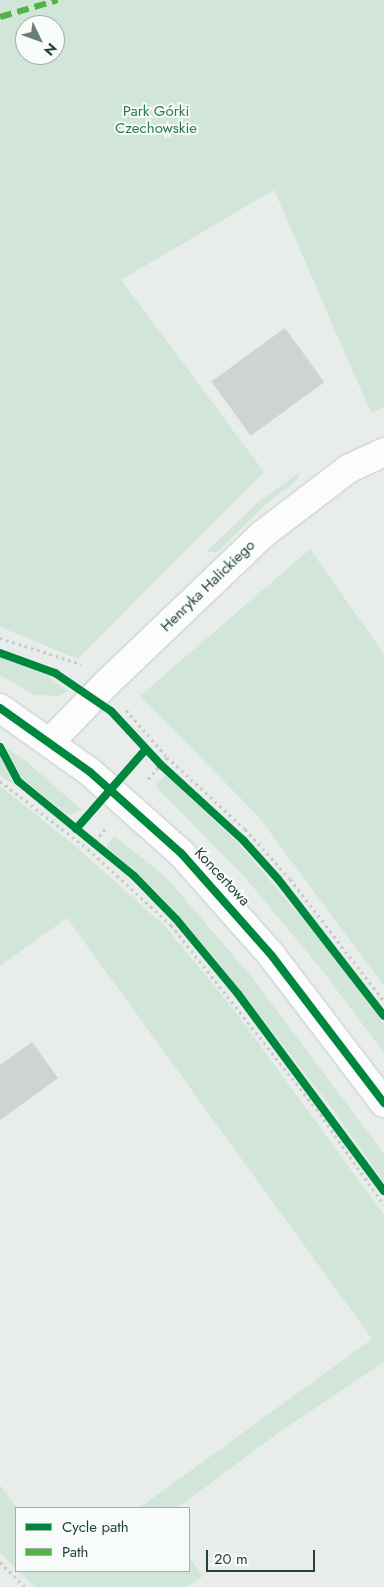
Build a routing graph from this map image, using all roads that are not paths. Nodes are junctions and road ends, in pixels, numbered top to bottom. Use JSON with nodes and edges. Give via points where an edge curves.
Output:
{"nodes":[{"id":1,"x":384,"y":452,"type":"edge"},
{"id":2,"x":0,"y":708,"type":"edge"},
{"id":3,"x":50,"y":742,"type":"junction"},
{"id":4,"x":384,"y":1103,"type":"edge"}],
"edges":[{"from":1,"to":3,"type":"street","name":"Henryka Halickiego","via":[[348,469],[263,534],[106,683]]},
{"from":2,"to":3,"type":"street","name":"Koncertowa"},
{"from":3,"to":4,"type":"street","name":"Koncertowa","via":[[134,809],[209,881],[302,994]]}]}
